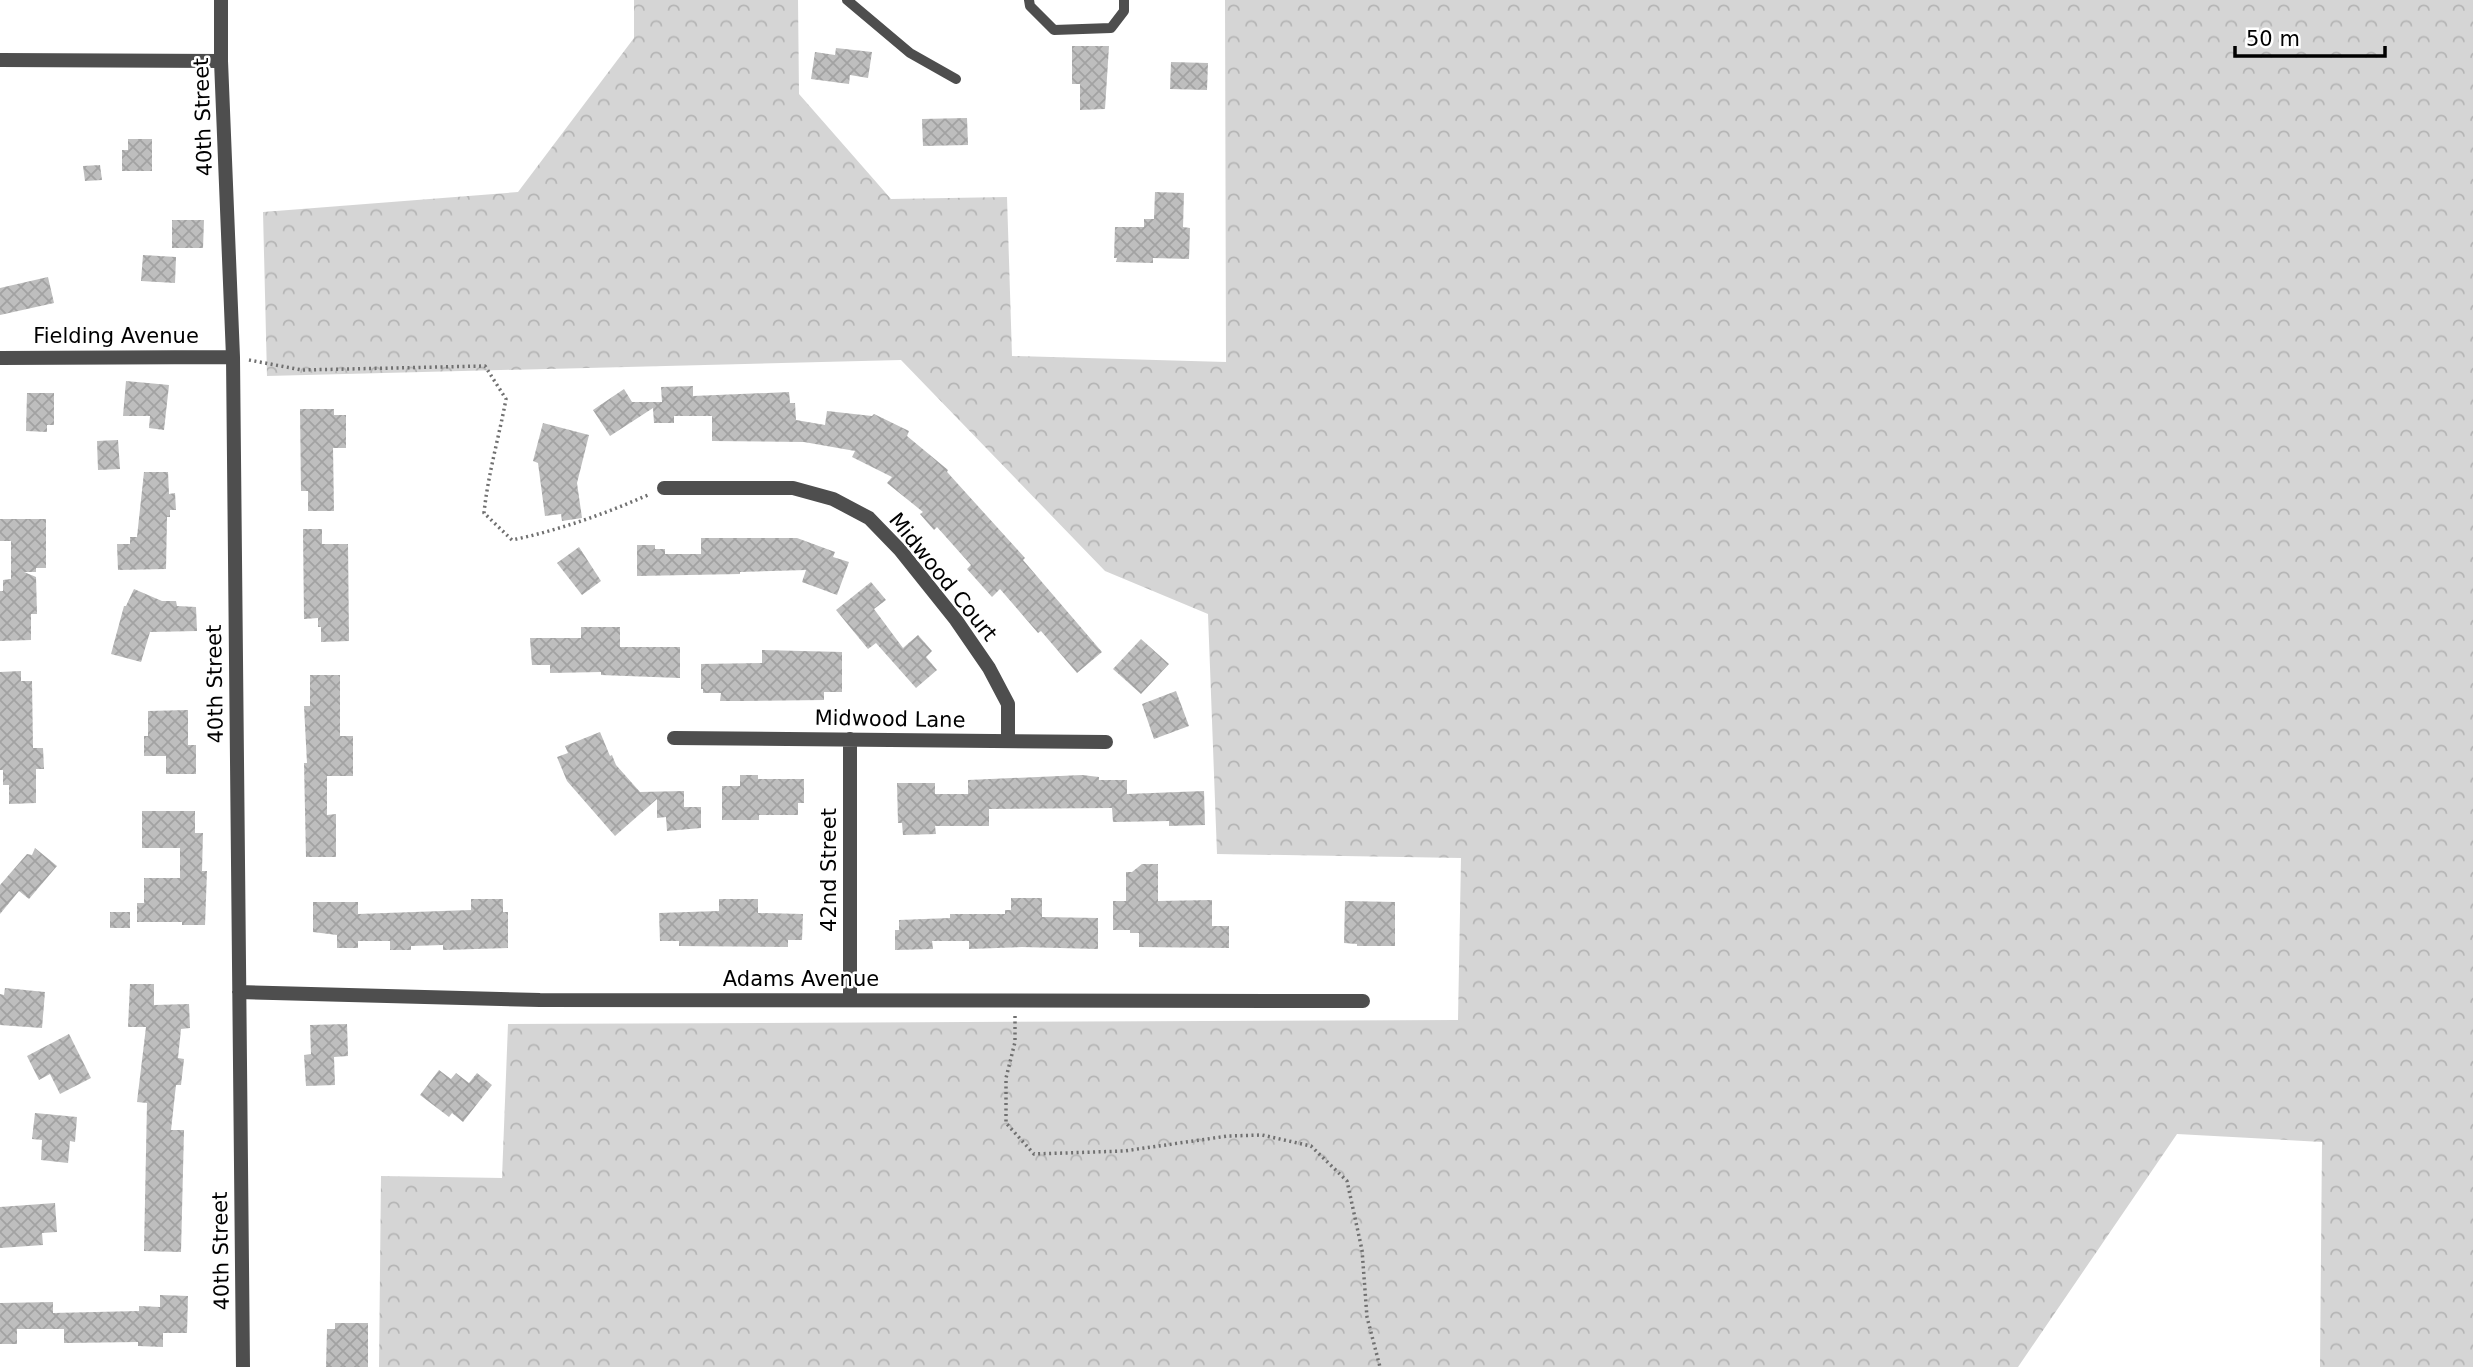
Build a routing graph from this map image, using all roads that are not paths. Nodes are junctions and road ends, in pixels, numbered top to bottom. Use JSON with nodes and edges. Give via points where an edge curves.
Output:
{"nodes":[{"id":1,"x":221,"y":0,"type":"edge"},
{"id":2,"x":847,"y":0,"type":"edge"},
{"id":3,"x":1029,"y":0,"type":"edge"},
{"id":4,"x":1124,"y":0,"type":"edge"},
{"id":5,"x":0,"y":60,"type":"edge"},
{"id":6,"x":221,"y":61,"type":"junction"},
{"id":7,"x":956,"y":79,"type":"dead end"},
{"id":8,"x":233,"y":357,"type":"junction"},
{"id":9,"x":0,"y":358,"type":"edge"},
{"id":10,"x":664,"y":488,"type":"road end"},
{"id":11,"x":674,"y":738,"type":"dead end"},
{"id":12,"x":850,"y":739,"type":"junction"},
{"id":13,"x":1008,"y":741,"type":"junction"},
{"id":14,"x":1106,"y":742,"type":"dead end"},
{"id":15,"x":239,"y":992,"type":"junction"},
{"id":16,"x":850,"y":1000,"type":"junction"},
{"id":17,"x":1363,"y":1001,"type":"dead end"},
{"id":18,"x":243,"y":1367,"type":"edge"}],
"edges":[{"from":1,"to":6,"type":"street","name":"40th Street"},
{"from":2,"to":7,"type":"lane","via":[[910,54]]},
{"from":3,"to":4,"type":"lane","via":[[1054,30],[1111,28],[1124,11]]},
{"from":5,"to":6,"type":"street"},
{"from":6,"to":8,"type":"street","name":"40th Street"},
{"from":8,"to":9,"type":"street","name":"Fielding Avenue"},
{"from":8,"to":15,"type":"street","name":"40th Street"},
{"from":10,"to":13,"type":"street","name":"Midwood Court","via":[[793,488],[833,499],[869,518],[900,550],[989,668],[1008,704]]},
{"from":11,"to":12,"type":"street","name":"Midwood Lane"},
{"from":12,"to":13,"type":"street","name":"Midwood Lane"},
{"from":12,"to":16,"type":"street","name":"42nd Street"},
{"from":13,"to":14,"type":"street","name":"Midwood Lane"},
{"from":15,"to":16,"type":"street","name":"Adams Avenue","via":[[540,1000]]},
{"from":15,"to":18,"type":"street","name":"40th Street"},
{"from":16,"to":17,"type":"street","name":"Adams Avenue"}]}
